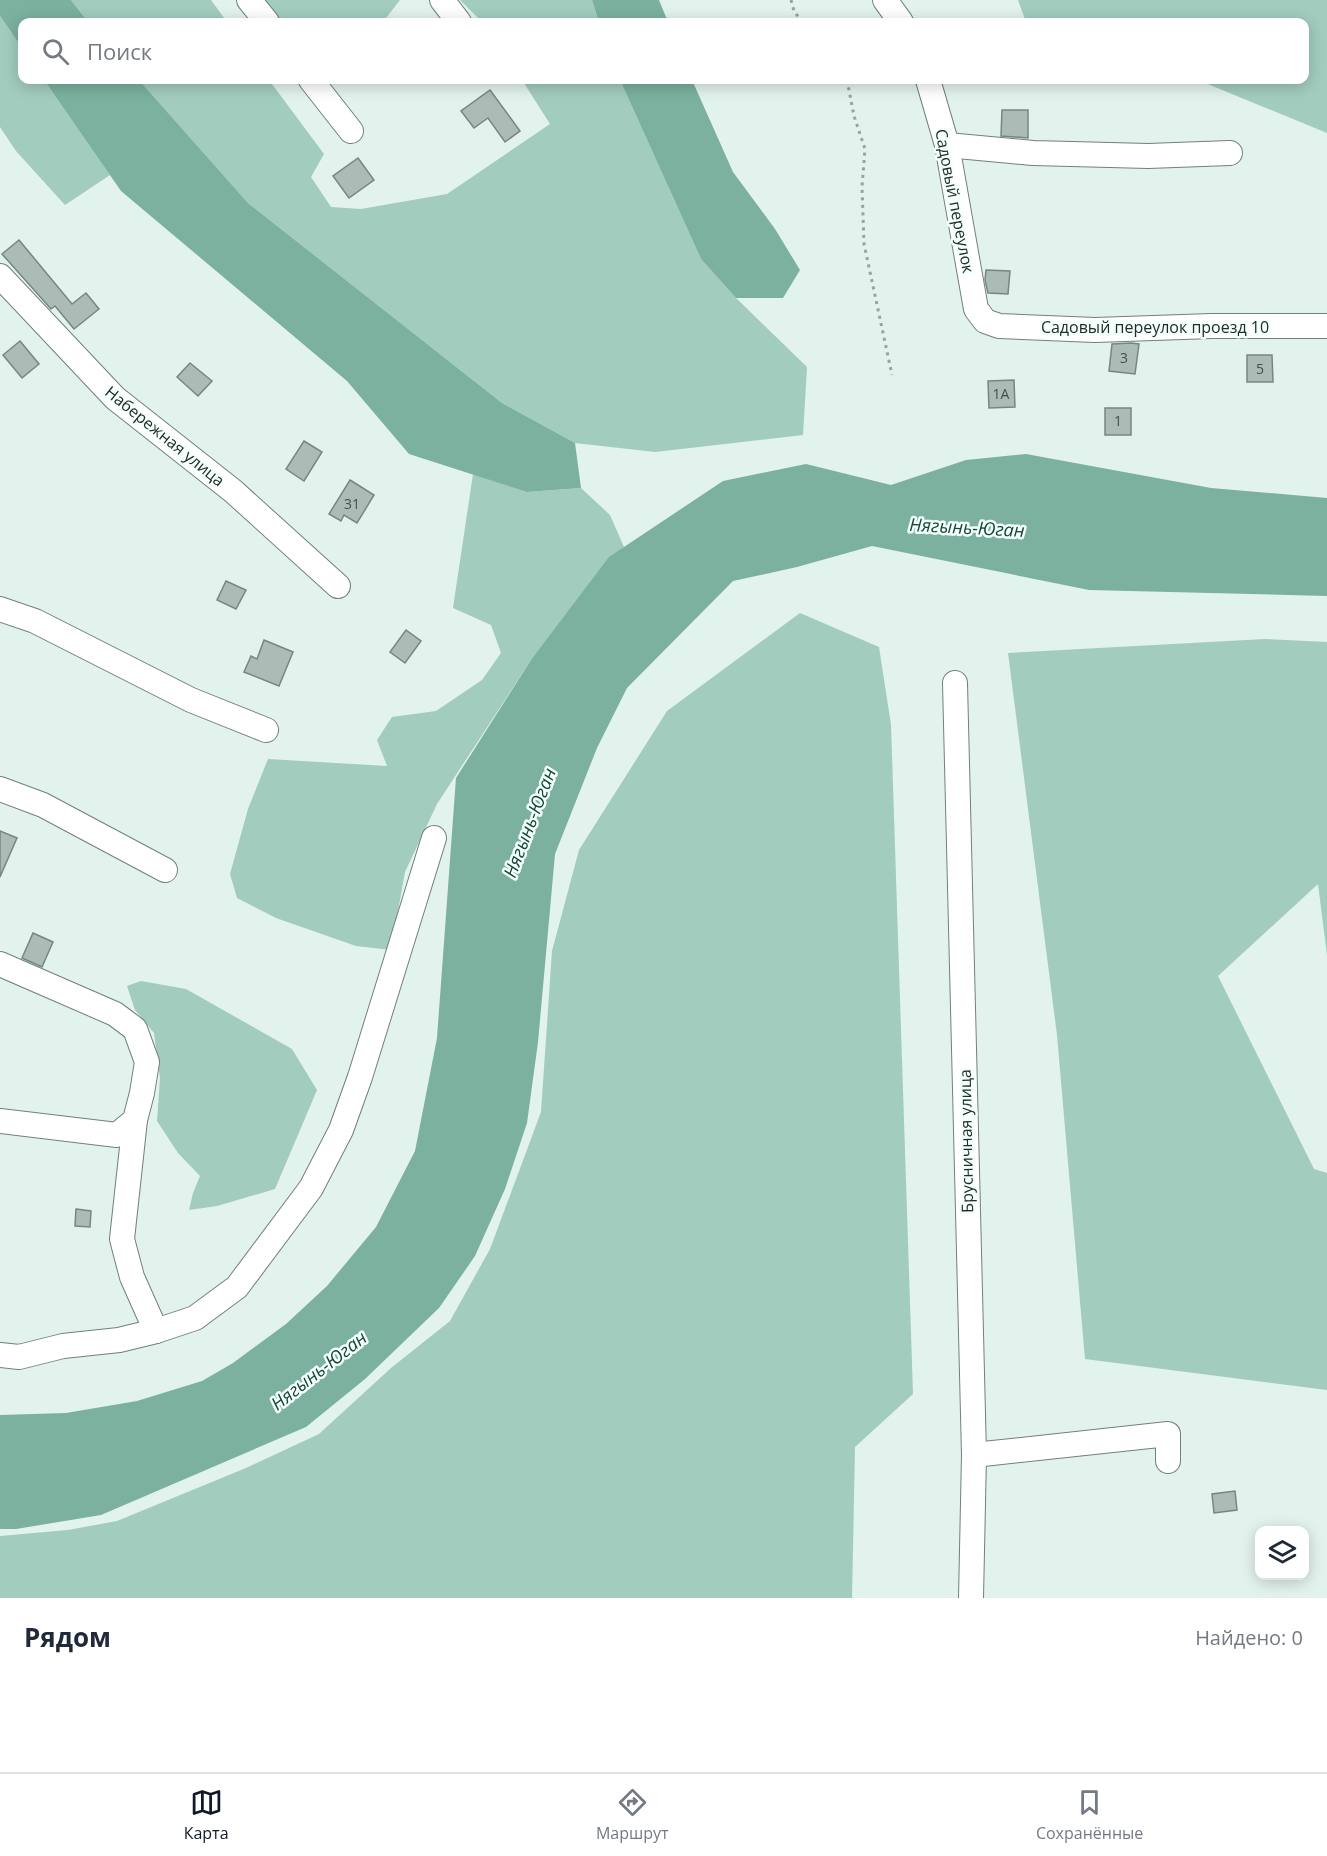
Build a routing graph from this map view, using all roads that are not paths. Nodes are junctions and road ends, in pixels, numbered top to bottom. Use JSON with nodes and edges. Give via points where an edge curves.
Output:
{"nodes":[{"id":1,"x":249,"y":0,"type":"edge"},
{"id":2,"x":442,"y":0,"type":"edge"},
{"id":3,"x":885,"y":0,"type":"edge"},
{"id":4,"x":264,"y":18,"type":"edge"},
{"id":5,"x":456,"y":18,"type":"edge"},
{"id":6,"x":898,"y":18,"type":"edge"},
{"id":7,"x":314,"y":84,"type":"edge"},
{"id":8,"x":929,"y":84,"type":"edge"},
{"id":9,"x":351,"y":131,"type":"dead end"},
{"id":10,"x":947,"y":146,"type":"junction"},
{"id":11,"x":1230,"y":153,"type":"dead end"},
{"id":12,"x":0,"y":276,"type":"edge"},
{"id":13,"x":985,"y":321,"type":"joint"},
{"id":14,"x":1327,"y":326,"type":"edge"},
{"id":15,"x":338,"y":586,"type":"dead end"},
{"id":16,"x":0,"y":609,"type":"edge"},
{"id":17,"x":955,"y":683,"type":"dead end"},
{"id":18,"x":266,"y":730,"type":"dead end"},
{"id":19,"x":0,"y":789,"type":"edge"},
{"id":20,"x":434,"y":838,"type":"dead end"},
{"id":21,"x":165,"y":870,"type":"dead end"},
{"id":22,"x":0,"y":964,"type":"edge"},
{"id":23,"x":135,"y":1120,"type":"junction"},
{"id":24,"x":0,"y":1121,"type":"edge"},
{"id":25,"x":156,"y":1331,"type":"junction"},
{"id":26,"x":0,"y":1355,"type":"edge"},
{"id":27,"x":974,"y":1455,"type":"junction"},
{"id":28,"x":1168,"y":1461,"type":"dead end"},
{"id":29,"x":971,"y":1598,"type":"edge"}],
"edges":[{"from":1,"to":4,"type":"street"},
{"from":2,"to":5,"type":"street"},
{"from":3,"to":6,"type":"street"},
{"from":7,"to":9,"type":"street"},
{"from":8,"to":10,"type":"street","name":"Садовый переулок"},
{"from":10,"to":11,"type":"street","via":[[1148,156]]},
{"from":10,"to":13,"type":"street","name":"Садовый переулок","via":[[976,309]]},
{"from":12,"to":15,"type":"street","name":"Набережная улица","via":[[115,398],[233,491]]},
{"from":13,"to":14,"type":"street","name":"Садовый переулок проезд 10","via":[[999,326],[1095,330]]},
{"from":16,"to":18,"type":"street","via":[[35,621],[191,699]]},
{"from":17,"to":27,"type":"street","name":"Брусничная улица"},
{"from":19,"to":21,"type":"street","via":[[43,805]]},
{"from":20,"to":25,"type":"street","via":[[360,1077],[341,1130],[311,1188],[237,1287],[195,1318]]},
{"from":22,"to":23,"type":"street","via":[[115,1014],[135,1029],[147,1062]]},
{"from":23,"to":24,"type":"street","via":[[117,1135]]},
{"from":23,"to":25,"type":"street","via":[[122,1239],[132,1276]]},
{"from":25,"to":26,"type":"street","via":[[19,1357]]},
{"from":27,"to":28,"type":"street","via":[[1168,1434]]},
{"from":27,"to":29,"type":"street","name":"Брусничная улица"}]}
